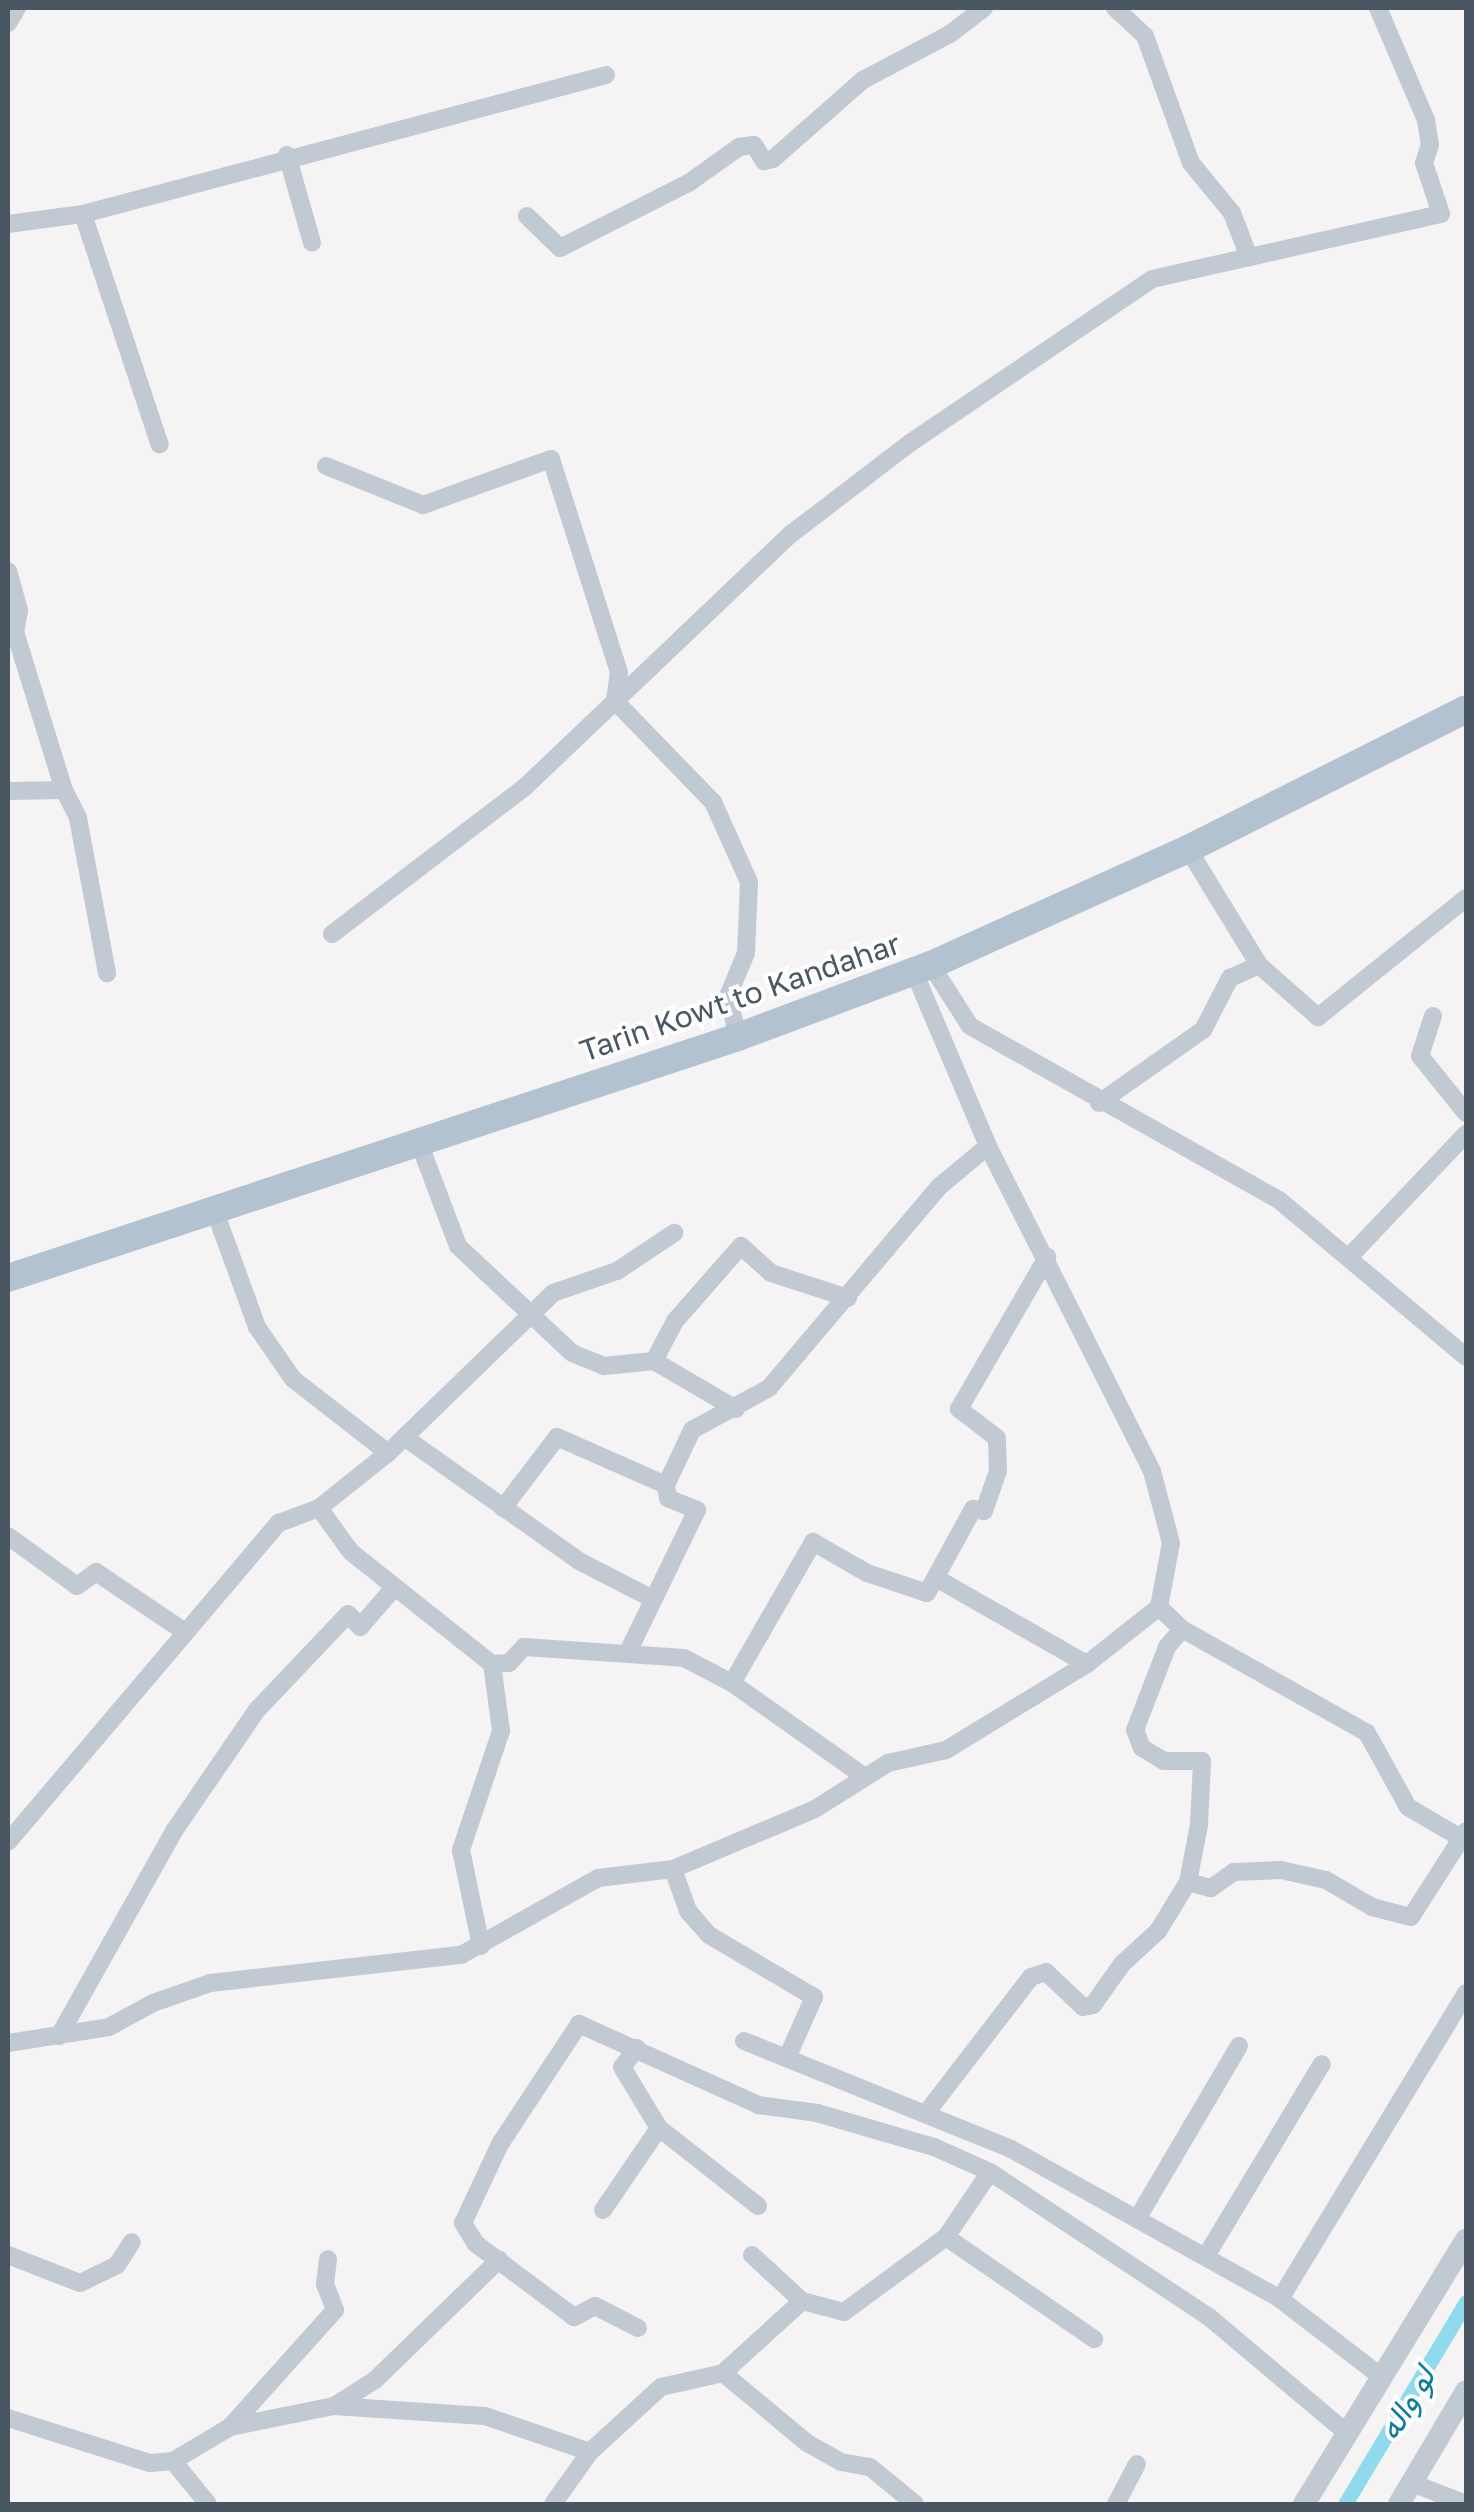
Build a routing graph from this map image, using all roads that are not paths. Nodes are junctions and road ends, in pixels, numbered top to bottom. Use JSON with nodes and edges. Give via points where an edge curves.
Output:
{"nodes":[{"id":1,"x":17,"y":8,"type":"edge"},
{"id":2,"x":984,"y":8,"type":"edge"},
{"id":3,"x":1115,"y":8,"type":"edge"},
{"id":4,"x":1378,"y":8,"type":"edge"},
{"id":5,"x":8,"y":23,"type":"edge"},
{"id":6,"x":606,"y":75,"type":"dead end"},
{"id":7,"x":287,"y":155,"type":"junction"},
{"id":8,"x":83,"y":214,"type":"junction"},
{"id":9,"x":527,"y":216,"type":"dead end"},
{"id":10,"x":8,"y":224,"type":"edge"},
{"id":11,"x":312,"y":243,"type":"dead end"},
{"id":12,"x":1248,"y":257,"type":"junction"},
{"id":13,"x":160,"y":444,"type":"dead end"},
{"id":14,"x":326,"y":466,"type":"dead end"},
{"id":15,"x":8,"y":571,"type":"edge"},
{"id":16,"x":11,"y":636,"type":"edge"},
{"id":17,"x":615,"y":701,"type":"junction"},
{"id":18,"x":1466,"y":708,"type":"edge"},
{"id":19,"x":64,"y":790,"type":"junction"},
{"id":20,"x":8,"y":792,"type":"edge"},
{"id":21,"x":1188,"y":849,"type":"junction"},
{"id":22,"x":1466,"y":898,"type":"edge"},
{"id":23,"x":332,"y":934,"type":"dead end"},
{"id":24,"x":1258,"y":965,"type":"junction"},
{"id":25,"x":922,"y":968,"type":"junction"},
{"id":26,"x":107,"y":973,"type":"dead end"},
{"id":27,"x":1433,"y":1016,"type":"dead end"},
{"id":28,"x":738,"y":1037,"type":"junction"},
{"id":29,"x":1099,"y":1103,"type":"junction"},
{"id":30,"x":1466,"y":1113,"type":"edge"},
{"id":31,"x":1466,"y":1134,"type":"edge"},
{"id":32,"x":418,"y":1140,"type":"junction"},
{"id":33,"x":988,"y":1146,"type":"junction"},
{"id":34,"x":213,"y":1206,"type":"junction"},
{"id":35,"x":674,"y":1233,"type":"dead end"},
{"id":36,"x":1351,"y":1255,"type":"junction"},
{"id":37,"x":1047,"y":1257,"type":"junction"},
{"id":38,"x":8,"y":1278,"type":"edge"},
{"id":39,"x":848,"y":1298,"type":"junction"},
{"id":40,"x":530,"y":1316,"type":"junction"},
{"id":41,"x":1466,"y":1357,"type":"edge"},
{"id":42,"x":654,"y":1361,"type":"junction"},
{"id":43,"x":736,"y":1409,"type":"junction"},
{"id":44,"x":404,"y":1437,"type":"junction"},
{"id":45,"x":388,"y":1453,"type":"junction"},
{"id":46,"x":666,"y":1484,"type":"junction"},
{"id":47,"x":319,"y":1508,"type":"junction"},
{"id":48,"x":503,"y":1508,"type":"junction"},
{"id":49,"x":8,"y":1536,"type":"edge"},
{"id":50,"x":936,"y":1578,"type":"junction"},
{"id":51,"x":393,"y":1588,"type":"junction"},
{"id":52,"x":653,"y":1599,"type":"junction"},
{"id":53,"x":1158,"y":1606,"type":"junction"},
{"id":54,"x":1182,"y":1629,"type":"junction"},
{"id":55,"x":185,"y":1632,"type":"junction"},
{"id":56,"x":628,"y":1652,"type":"junction"},
{"id":57,"x":500,"y":1664,"type":"junction"},
{"id":58,"x":1087,"y":1664,"type":"junction"},
{"id":59,"x":732,"y":1683,"type":"junction"},
{"id":60,"x":865,"y":1777,"type":"junction"},
{"id":61,"x":1465,"y":1837,"type":"edge"},
{"id":62,"x":8,"y":1842,"type":"edge"},
{"id":63,"x":672,"y":1869,"type":"junction"},
{"id":64,"x":1188,"y":1882,"type":"junction"},
{"id":65,"x":481,"y":1946,"type":"junction"},
{"id":66,"x":1466,"y":1993,"type":"edge"},
{"id":67,"x":58,"y":2036,"type":"junction"},
{"id":68,"x":744,"y":2041,"type":"dead end"},
{"id":69,"x":8,"y":2043,"type":"edge"},
{"id":70,"x":1239,"y":2046,"type":"dead end"},
{"id":71,"x":637,"y":2048,"type":"junction"},
{"id":72,"x":788,"y":2058,"type":"junction"},
{"id":73,"x":1322,"y":2064,"type":"dead end"},
{"id":74,"x":927,"y":2112,"type":"junction"},
{"id":75,"x":659,"y":2128,"type":"junction"},
{"id":76,"x":990,"y":2172,"type":"junction"},
{"id":77,"x":758,"y":2206,"type":"dead end"},
{"id":78,"x":604,"y":2210,"type":"dead end"},
{"id":79,"x":1137,"y":2219,"type":"junction"},
{"id":80,"x":946,"y":2237,"type":"junction"},
{"id":81,"x":1466,"y":2240,"type":"edge"},
{"id":82,"x":132,"y":2242,"type":"dead end"},
{"id":83,"x":8,"y":2255,"type":"edge"},
{"id":84,"x":752,"y":2255,"type":"dead end"},
{"id":85,"x":1206,"y":2256,"type":"junction"},
{"id":86,"x":328,"y":2259,"type":"dead end"},
{"id":87,"x":499,"y":2260,"type":"junction"},
{"id":88,"x":1280,"y":2299,"type":"junction"},
{"id":89,"x":802,"y":2301,"type":"junction"},
{"id":90,"x":638,"y":2328,"type":"dead end"},
{"id":91,"x":1094,"y":2339,"type":"dead end"},
{"id":92,"x":723,"y":2373,"type":"junction"},
{"id":93,"x":1383,"y":2378,"type":"junction"},
{"id":94,"x":1466,"y":2391,"type":"edge"},
{"id":95,"x":334,"y":2406,"type":"junction"},
{"id":96,"x":8,"y":2418,"type":"edge"},
{"id":97,"x":230,"y":2427,"type":"junction"},
{"id":98,"x":1348,"y":2434,"type":"junction"},
{"id":99,"x":590,"y":2452,"type":"junction"},
{"id":100,"x":173,"y":2461,"type":"junction"},
{"id":101,"x":1137,"y":2464,"type":"dead end"},
{"id":102,"x":1412,"y":2482,"type":"junction"},
{"id":103,"x":208,"y":2504,"type":"edge"},
{"id":104,"x":553,"y":2504,"type":"edge"},
{"id":105,"x":915,"y":2504,"type":"edge"},
{"id":106,"x":1116,"y":2504,"type":"edge"},
{"id":107,"x":1304,"y":2504,"type":"edge"},
{"id":108,"x":1399,"y":2504,"type":"edge"},
{"id":109,"x":1466,"y":2504,"type":"edge"}],
"edges":[{"from":1,"to":5,"type":"street"},
{"from":2,"to":9,"type":"street","via":[[863,80],[773,158],[764,162],[754,145],[739,146],[690,182],[560,248]]},
{"from":3,"to":12,"type":"street","via":[[1145,36],[1191,163],[1232,213]]},
{"from":4,"to":12,"type":"street","via":[[1426,120],[1430,145],[1424,163],[1442,214]]},
{"from":6,"to":7,"type":"street"},
{"from":7,"to":8,"type":"street"},
{"from":7,"to":11,"type":"street"},
{"from":8,"to":10,"type":"street"},
{"from":8,"to":13,"type":"street"},
{"from":12,"to":17,"type":"street","via":[[1152,279],[910,442],[790,534]]},
{"from":14,"to":17,"type":"street","via":[[423,505],[551,459],[620,672]]},
{"from":15,"to":16,"type":"street","via":[[19,610]]},
{"from":16,"to":19,"type":"street"},
{"from":17,"to":23,"type":"street","via":[[525,787]]},
{"from":17,"to":28,"type":"street","via":[[713,802],[749,882],[746,953],[728,996]]},
{"from":18,"to":21,"type":"main road","name":"Tarin Kowt to Kandahar"},
{"from":19,"to":20,"type":"street"},
{"from":19,"to":26,"type":"street","via":[[78,818]]},
{"from":21,"to":24,"type":"street"},
{"from":21,"to":25,"type":"main road","name":"Tarin Kowt to Kandahar"},
{"from":22,"to":24,"type":"street","via":[[1318,1017]]},
{"from":24,"to":29,"type":"street","via":[[1230,978],[1203,1030]]},
{"from":25,"to":28,"type":"main road","name":"Tarin Kowt to Kandahar"},
{"from":25,"to":29,"type":"street","via":[[970,1026]]},
{"from":25,"to":33,"type":"street"},
{"from":27,"to":30,"type":"street","via":[[1420,1056]]},
{"from":28,"to":32,"type":"main road","name":"Tarin Kowt to Kandahar"},
{"from":29,"to":36,"type":"street","via":[[1172,1136],[1279,1200]]},
{"from":31,"to":36,"type":"street"},
{"from":32,"to":34,"type":"main road","name":"Tarin Kowt to Kandahar"},
{"from":32,"to":40,"type":"street","via":[[458,1246]]},
{"from":33,"to":37,"type":"street"},
{"from":33,"to":39,"type":"street","via":[[940,1186]]},
{"from":34,"to":38,"type":"main road","name":"Tarin Kowt to Kandahar"},
{"from":34,"to":45,"type":"street","via":[[256,1327],[284,1366]]},
{"from":35,"to":40,"type":"street","via":[[618,1271],[553,1293]]},
{"from":36,"to":41,"type":"street"},
{"from":37,"to":50,"type":"street","via":[[960,1409],[997,1438],[998,1471],[984,1511],[973,1509]]},
{"from":37,"to":53,"type":"street","via":[[1152,1471],[1171,1543]]},
{"from":39,"to":42,"type":"street","via":[[770,1273],[741,1246],[675,1321]]},
{"from":39,"to":43,"type":"street","via":[[769,1388]]},
{"from":40,"to":42,"type":"street","via":[[572,1353],[604,1366]]},
{"from":40,"to":44,"type":"street"},
{"from":42,"to":43,"type":"street"},
{"from":43,"to":46,"type":"street","via":[[692,1430]]},
{"from":44,"to":45,"type":"street"},
{"from":44,"to":48,"type":"street"},
{"from":45,"to":47,"type":"street"},
{"from":46,"to":48,"type":"street","via":[[557,1437]]},
{"from":46,"to":52,"type":"street","via":[[668,1498],[696,1510]]},
{"from":47,"to":51,"type":"street","via":[[351,1552]]},
{"from":47,"to":55,"type":"street","via":[[279,1524]]},
{"from":48,"to":52,"type":"street","via":[[578,1561]]},
{"from":49,"to":55,"type":"street","via":[[76,1586],[96,1572]]},
{"from":50,"to":58,"type":"street"},
{"from":50,"to":59,"type":"street","via":[[928,1593],[867,1573],[813,1542]]},
{"from":51,"to":57,"type":"street"},
{"from":51,"to":67,"type":"street","via":[[360,1627],[348,1614],[257,1710],[174,1831]]},
{"from":52,"to":56,"type":"street"},
{"from":53,"to":54,"type":"street"},
{"from":53,"to":58,"type":"street"},
{"from":54,"to":61,"type":"street","via":[[1367,1733],[1408,1806]]},
{"from":54,"to":64,"type":"street","via":[[1167,1647],[1136,1730],[1142,1748],[1164,1761],[1202,1761],[1200,1825]]},
{"from":55,"to":62,"type":"street"},
{"from":56,"to":57,"type":"street","via":[[524,1647]]},
{"from":56,"to":59,"type":"street","via":[[684,1658]]},
{"from":57,"to":65,"type":"street","via":[[501,1731],[461,1850]]},
{"from":58,"to":60,"type":"street","via":[[946,1750],[888,1763]]},
{"from":59,"to":60,"type":"street"},
{"from":60,"to":63,"type":"street","via":[[816,1809]]},
{"from":61,"to":64,"type":"street","via":[[1410,1917],[1372,1906],[1326,1880],[1281,1870],[1234,1872],[1211,1888]]},
{"from":63,"to":65,"type":"street","via":[[598,1878]]},
{"from":63,"to":72,"type":"street","via":[[688,1910],[708,1935],[814,1997]]},
{"from":64,"to":74,"type":"street","via":[[1158,1930],[1092,2005],[1083,2006],[1046,1972],[1031,1977]]},
{"from":65,"to":67,"type":"street","via":[[461,1955],[210,1983],[153,2002],[109,2027]]},
{"from":66,"to":88,"type":"street"},
{"from":67,"to":69,"type":"street"},
{"from":68,"to":72,"type":"street"},
{"from":70,"to":79,"type":"street"},
{"from":71,"to":75,"type":"street","via":[[622,2068]]},
{"from":71,"to":76,"type":"street","via":[[758,2104],[817,2113],[934,2147]]},
{"from":71,"to":87,"type":"street","via":[[579,2024],[524,2105],[462,2219],[476,2244]]},
{"from":72,"to":74,"type":"street","via":[[893,2105]]},
{"from":73,"to":85,"type":"street"},
{"from":74,"to":79,"type":"street","via":[[1011,2148]]},
{"from":75,"to":77,"type":"street"},
{"from":75,"to":78,"type":"street"},
{"from":76,"to":80,"type":"street"},
{"from":76,"to":98,"type":"street","via":[[1210,2318]]},
{"from":79,"to":85,"type":"street"},
{"from":80,"to":89,"type":"street","via":[[844,2312]]},
{"from":80,"to":91,"type":"street"},
{"from":81,"to":93,"type":"street"},
{"from":82,"to":83,"type":"street","via":[[117,2265],[80,2283]]},
{"from":84,"to":89,"type":"street"},
{"from":85,"to":88,"type":"street"},
{"from":86,"to":97,"type":"street","via":[[325,2284],[335,2310]]},
{"from":87,"to":90,"type":"street","via":[[574,2318],[596,2306]]},
{"from":87,"to":95,"type":"street","via":[[375,2380]]},
{"from":88,"to":93,"type":"street"},
{"from":89,"to":92,"type":"street"},
{"from":92,"to":99,"type":"street","via":[[661,2388]]},
{"from":92,"to":105,"type":"street","via":[[808,2443],[842,2462],[870,2467]]},
{"from":93,"to":98,"type":"street"},
{"from":94,"to":102,"type":"street"},
{"from":95,"to":97,"type":"street"},
{"from":95,"to":99,"type":"street","via":[[485,2416]]},
{"from":96,"to":100,"type":"street","via":[[150,2462]]},
{"from":97,"to":100,"type":"street"},
{"from":98,"to":107,"type":"street"},
{"from":99,"to":104,"type":"street"},
{"from":100,"to":103,"type":"street"},
{"from":101,"to":106,"type":"street"},
{"from":102,"to":108,"type":"street"},
{"from":102,"to":109,"type":"street"}]}
